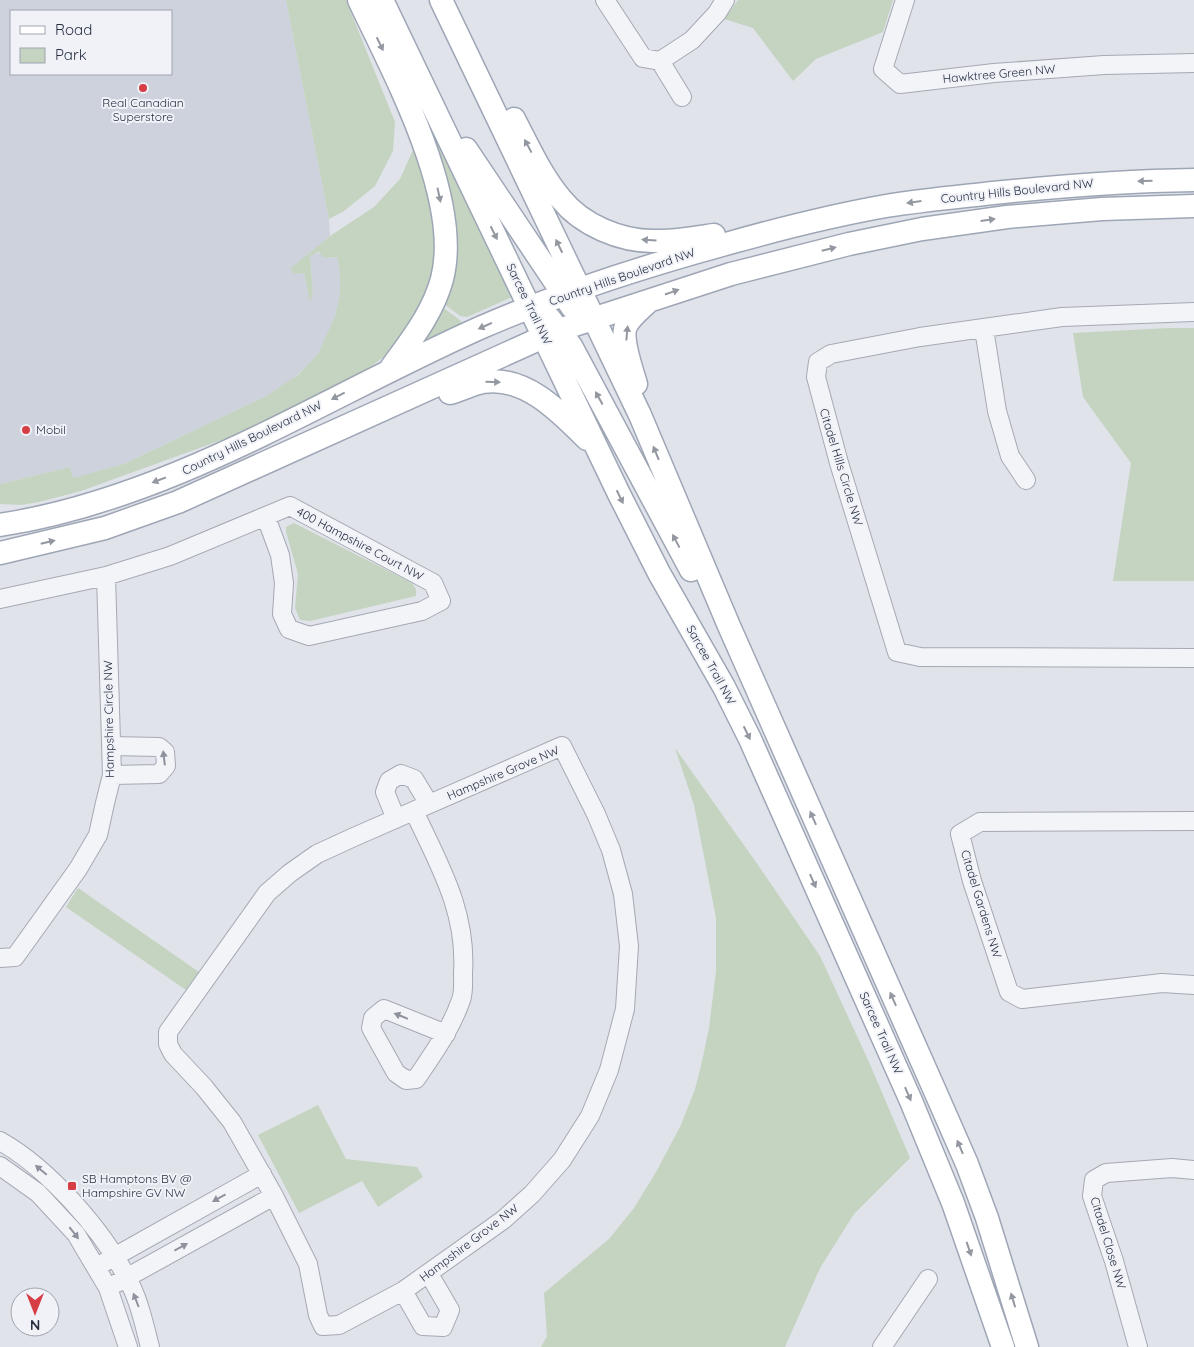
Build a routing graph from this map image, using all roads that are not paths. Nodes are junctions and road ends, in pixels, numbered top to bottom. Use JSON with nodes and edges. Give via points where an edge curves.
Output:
{"nodes":[{"id":1,"x":359,"y":0,"type":"edge"},
{"id":2,"x":382,"y":0,"type":"edge"},
{"id":3,"x":441,"y":0,"type":"edge"},
{"id":4,"x":452,"y":0,"type":"edge"},
{"id":5,"x":604,"y":0,"type":"edge"},
{"id":6,"x":725,"y":0,"type":"edge"},
{"id":7,"x":905,"y":0,"type":"edge"},
{"id":8,"x":660,"y":61,"type":"junction"},
{"id":9,"x":1194,"y":63,"type":"edge"},
{"id":10,"x":682,"y":97,"type":"dead end"},
{"id":11,"x":434,"y":106,"type":"junction"},
{"id":12,"x":1194,"y":180,"type":"edge"},
{"id":13,"x":1194,"y":206,"type":"edge"},
{"id":14,"x":883,"y":207,"type":"junction"},
{"id":15,"x":767,"y":232,"type":"junction"},
{"id":16,"x":649,"y":300,"type":"junction"},
{"id":17,"x":577,"y":303,"type":"junction"},
{"id":18,"x":1194,"y":312,"type":"edge"},
{"id":19,"x":546,"y":324,"type":"junction"},
{"id":20,"x":984,"y":329,"type":"junction"},
{"id":21,"x":389,"y":370,"type":"junction"},
{"id":22,"x":640,"y":415,"type":"junction"},
{"id":23,"x":363,"y":420,"type":"junction"},
{"id":24,"x":600,"y":453,"type":"junction"},
{"id":25,"x":1026,"y":480,"type":"dead end"},
{"id":26,"x":194,"y":495,"type":"junction"},
{"id":27,"x":266,"y":517,"type":"junction"},
{"id":28,"x":0,"y":525,"type":"edge"},
{"id":29,"x":0,"y":552,"type":"edge"},
{"id":30,"x":106,"y":576,"type":"junction"},
{"id":31,"x":0,"y":599,"type":"edge"},
{"id":32,"x":729,"y":626,"type":"junction"},
{"id":33,"x":1194,"y":658,"type":"edge"},
{"id":34,"x":111,"y":746,"type":"junction"},
{"id":35,"x":112,"y":774,"type":"junction"},
{"id":36,"x":421,"y":808,"type":"junction"},
{"id":37,"x":396,"y":819,"type":"junction"},
{"id":38,"x":1194,"y":821,"type":"edge"},
{"id":39,"x":0,"y":958,"type":"edge"},
{"id":40,"x":1194,"y":984,"type":"edge"},
{"id":41,"x":446,"y":1034,"type":"dead end"},
{"id":42,"x":0,"y":1141,"type":"edge"},
{"id":43,"x":0,"y":1166,"type":"edge"},
{"id":44,"x":1194,"y":1170,"type":"edge"},
{"id":45,"x":262,"y":1174,"type":"junction"},
{"id":46,"x":274,"y":1196,"type":"junction"},
{"id":47,"x":114,"y":1256,"type":"junction"},
{"id":48,"x":97,"y":1268,"type":"junction"},
{"id":49,"x":429,"y":1274,"type":"junction"},
{"id":50,"x":127,"y":1277,"type":"junction"},
{"id":51,"x":928,"y":1279,"type":"dead end"},
{"id":52,"x":108,"y":1288,"type":"junction"},
{"id":53,"x":403,"y":1292,"type":"junction"},
{"id":54,"x":884,"y":1345,"type":"edge"},
{"id":55,"x":128,"y":1347,"type":"edge"},
{"id":56,"x":150,"y":1347,"type":"edge"},
{"id":57,"x":1003,"y":1347,"type":"edge"},
{"id":58,"x":1027,"y":1347,"type":"edge"},
{"id":59,"x":1138,"y":1347,"type":"edge"}],
"edges":[{"from":1,"to":21,"type":"main road","one_way":true,"via":[[395,75],[429,158],[445,234],[442,278],[434,302]]},
{"from":2,"to":11,"type":"main road","name":"Sarcee Trail NW"},
{"from":17,"to":3,"type":"main road","name":"Sarcee Trail NW","one_way":true},
{"from":15,"to":4,"type":"main road","one_way":true,"via":[[652,241],[613,234],[579,215],[545,178]]},
{"from":5,"to":8,"type":"street","via":[[643,58]]},
{"from":6,"to":8,"type":"street","via":[[692,40]]},
{"from":7,"to":9,"type":"street","name":"Hawktree Green NW","via":[[883,68],[900,84],[1104,65]]},
{"from":8,"to":10,"type":"street"},
{"from":11,"to":17,"type":"main road"},
{"from":11,"to":19,"type":"main road","name":"Sarcee Trail NW","one_way":true},
{"from":12,"to":14,"type":"main road","name":"Country Hills Boulevard NW","one_way":true,"via":[[1048,187]]},
{"from":16,"to":13,"type":"main road","name":"Country Hills Boulevard NW","one_way":true,"via":[[790,258],[922,229],[1007,217]]},
{"from":14,"to":15,"type":"main road","name":"Country Hills Boulevard NW"},
{"from":14,"to":17,"type":"main road","via":[[834,228],[700,264]]},
{"from":15,"to":17,"type":"main road","name":"Country Hills Boulevard NW","via":[[668,259]]},
{"from":16,"to":17,"type":"main road","name":"Country Hills Boulevard NW"},
{"from":22,"to":16,"type":"main road","one_way":true,"via":[[639,392],[628,356],[625,329]]},
{"from":17,"to":19,"type":"main road","name":"Country Hills Boulevard NW"},
{"from":17,"to":19,"type":"main road","name":"Country Hills Boulevard NW"},
{"from":17,"to":22,"type":"main road","name":"Sarcee Trail NW"},
{"from":18,"to":20,"type":"street","name":"Citadel Hills Circle NW","via":[[1062,317]]},
{"from":19,"to":21,"type":"main road","name":"Country Hills Boulevard NW","one_way":true,"via":[[481,328]]},
{"from":19,"to":23,"type":"main road","name":"Country Hills Boulevard NW"},
{"from":19,"to":24,"type":"main road","name":"Sarcee Trail NW"},
{"from":19,"to":26,"type":"main road","via":[[418,378],[231,468]]},
{"from":32,"to":19,"type":"main road","one_way":true,"via":[[702,591],[571,346]]},
{"from":20,"to":25,"type":"street","via":[[997,411],[1010,456]]},
{"from":20,"to":33,"type":"street","name":"Citadel Hills Circle NW","via":[[831,354],[818,362],[816,377],[822,405],[898,652],[920,657]]},
{"from":21,"to":28,"type":"main road","name":"Country Hills Boulevard NW","one_way":true,"via":[[176,474],[84,506]]},
{"from":32,"to":22,"type":"main road","name":"Sarcee Trail NW","one_way":true},
{"from":23,"to":24,"type":"main road","one_way":true,"via":[[483,382],[497,382],[516,385],[540,398],[566,418]]},
{"from":23,"to":26,"type":"main road","name":"Country Hills Boulevard NW"},
{"from":24,"to":57,"type":"main road","name":"Sarcee Trail NW","one_way":true,"via":[[659,573],[750,739],[915,1110],[953,1203]]},
{"from":29,"to":26,"type":"main road","name":"Country Hills Boulevard NW","one_way":true,"via":[[105,528]]},
{"from":27,"to":27,"type":"street","name":"400 Hampshire Court NW","via":[[280,555],[284,583],[282,614],[289,629],[309,636],[422,611],[441,601],[433,583],[290,506]]},
{"from":27,"to":30,"type":"street","name":"400 Hampshire Court NW","via":[[170,556]]},
{"from":30,"to":31,"type":"street"},
{"from":30,"to":34,"type":"street","name":"Hampshire Circle NW"},
{"from":58,"to":32,"type":"main road","name":"Sarcee Trail NW","one_way":true,"via":[[967,1164]]},
{"from":34,"to":35,"type":"street","name":"Hampshire Circle NW"},
{"from":35,"to":34,"type":"street","one_way":true,"via":[[159,774],[166,766],[165,752],[159,747]]},
{"from":35,"to":39,"type":"street","name":"Hampshire Circle NW","via":[[98,835],[78,869],[15,958]]},
{"from":36,"to":37,"type":"street","name":"Hampshire Grove NW"},
{"from":36,"to":37,"type":"street","via":[[414,779],[401,774],[389,781],[385,792]]},
{"from":36,"to":41,"type":"street","via":[[459,917],[464,964],[462,998]]},
{"from":36,"to":49,"type":"street","name":"Hampshire Grove NW","via":[[562,746],[611,850],[623,894],[629,946],[625,1009],[609,1070],[590,1116],[562,1160],[532,1194],[503,1220]]},
{"from":37,"to":45,"type":"street","name":"Hampshire Grove NW","via":[[317,854],[267,893],[168,1032],[172,1054],[232,1122]]},
{"from":38,"to":40,"type":"street","name":"Citadel Gardens NW","via":[[980,822],[960,834],[1009,992],[1022,999],[1162,982]]},
{"from":47,"to":42,"type":"street","one_way":true,"via":[[50,1178],[18,1151]]},
{"from":43,"to":48,"type":"street","one_way":true,"via":[[38,1192],[76,1234]]},
{"from":44,"to":59,"type":"street","name":"Citadel Close NW","via":[[1172,1168],[1106,1173],[1094,1180],[1092,1196]]},
{"from":45,"to":46,"type":"street","name":"Hampshire Grove NW"},
{"from":45,"to":47,"type":"street","one_way":true},
{"from":50,"to":46,"type":"street","one_way":true},
{"from":46,"to":53,"type":"street","name":"Hampshire Grove NW","via":[[308,1264],[323,1326],[339,1325]]},
{"from":47,"to":48,"type":"street"},
{"from":47,"to":50,"type":"street"},
{"from":48,"to":52,"type":"street"},
{"from":49,"to":53,"type":"street","name":"Hampshire Grove NW"},
{"from":49,"to":53,"type":"street","via":[[450,1310],[443,1327],[423,1326]]},
{"from":50,"to":52,"type":"street"},
{"from":56,"to":50,"type":"street","one_way":true},
{"from":51,"to":54,"type":"street"},
{"from":52,"to":55,"type":"street"}]}
